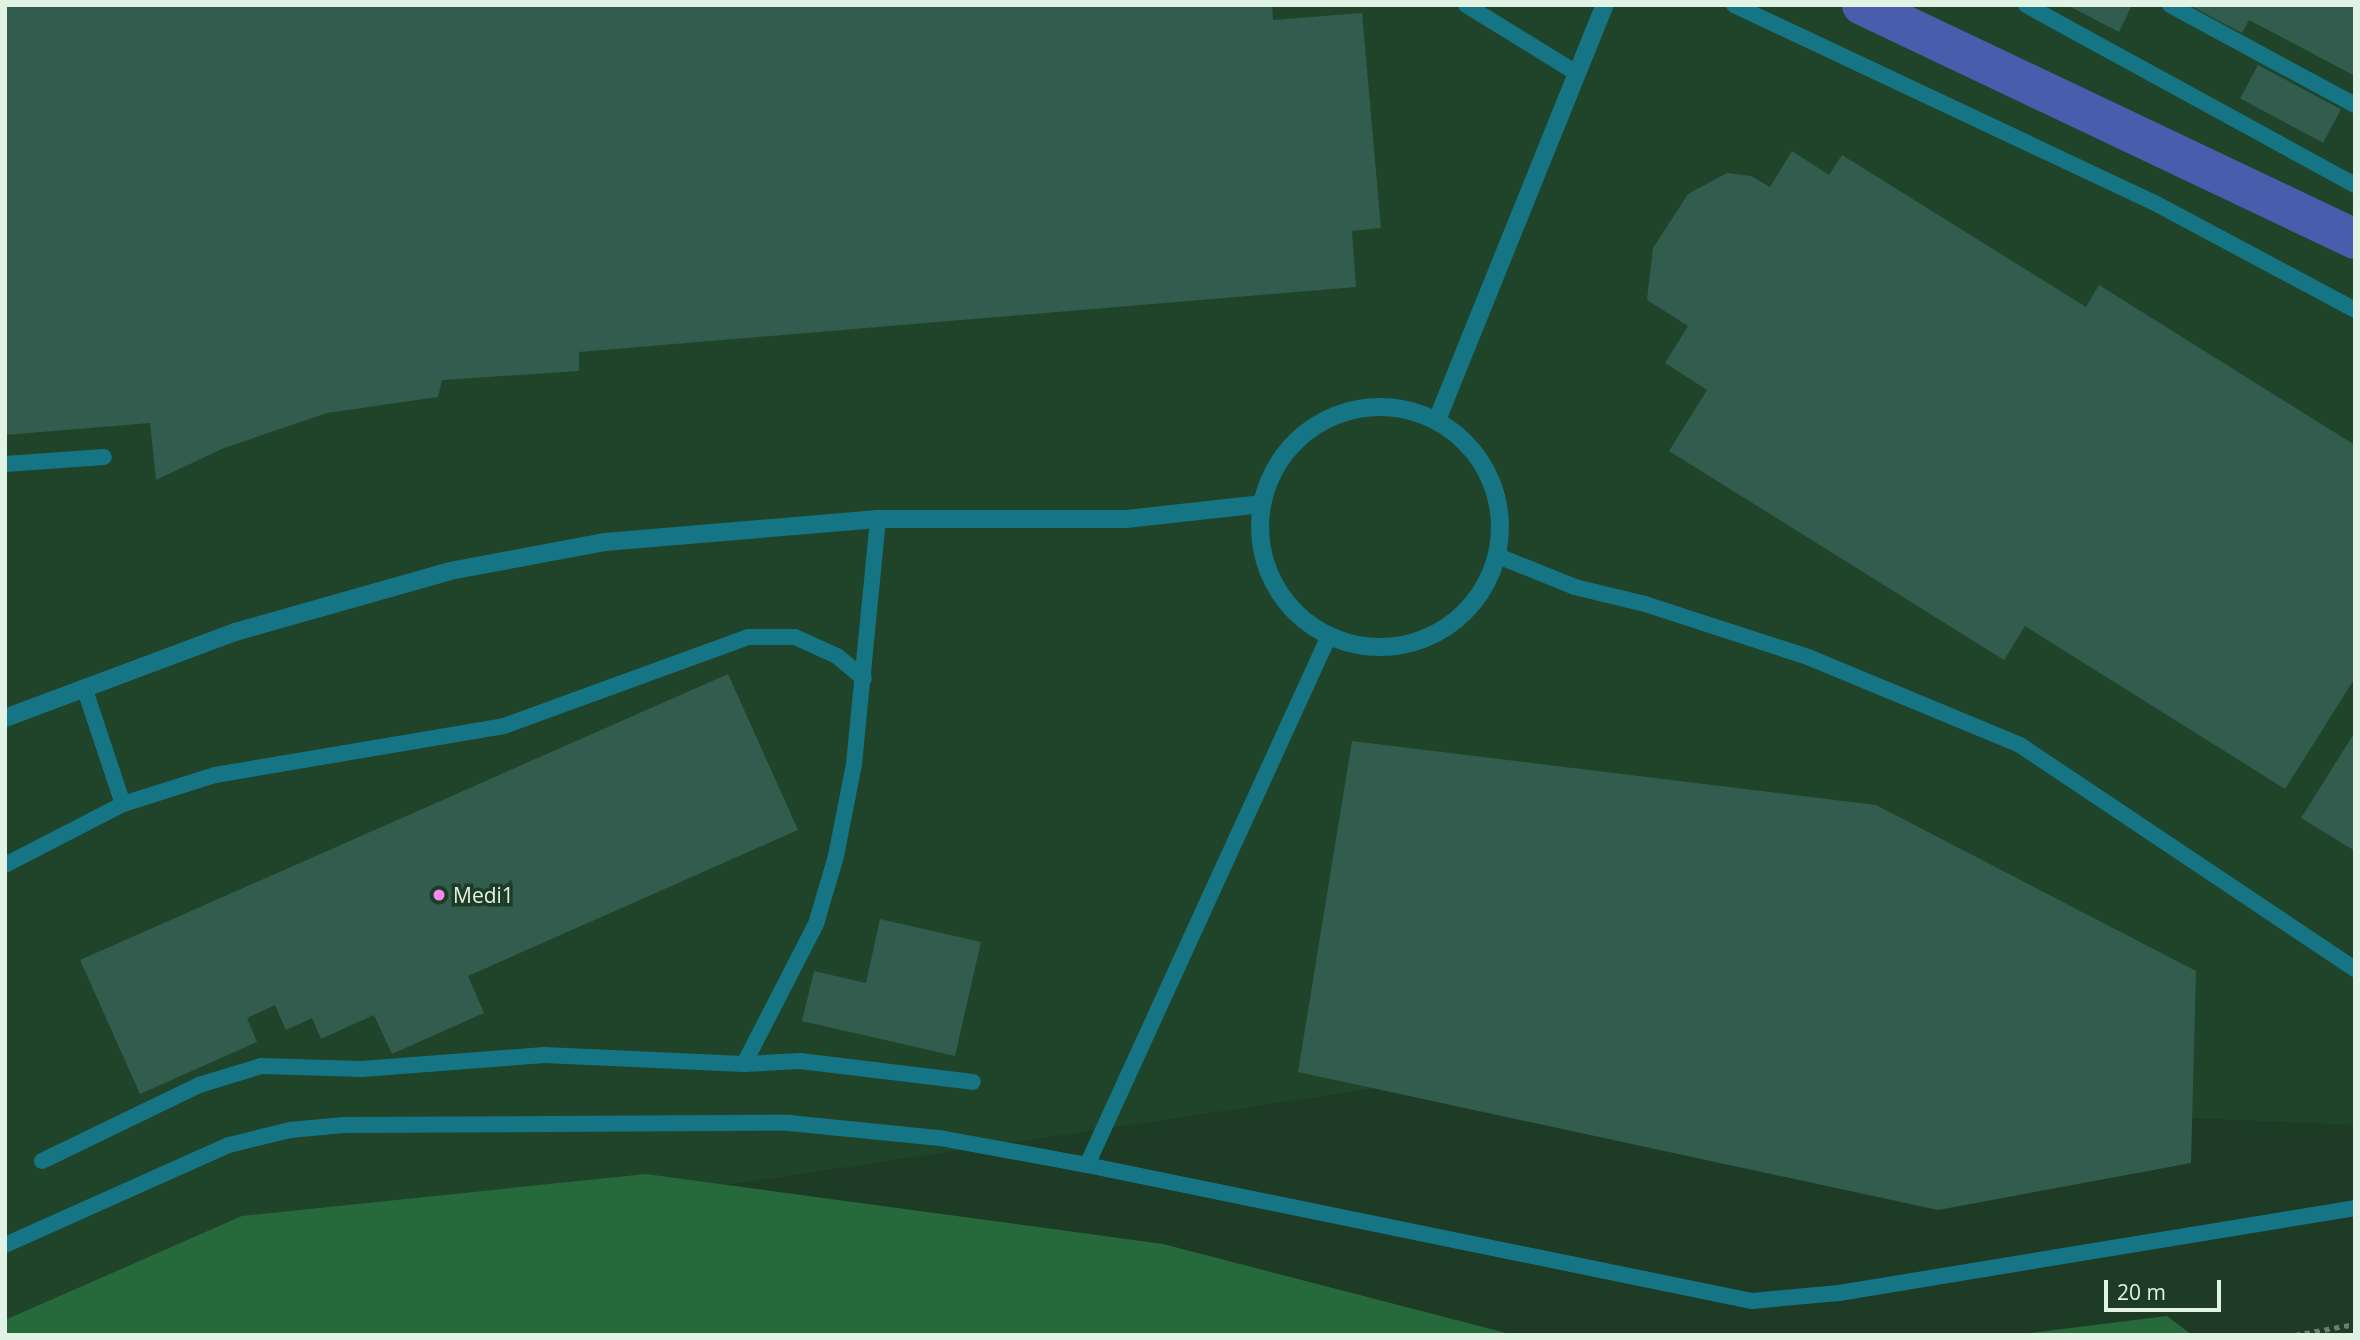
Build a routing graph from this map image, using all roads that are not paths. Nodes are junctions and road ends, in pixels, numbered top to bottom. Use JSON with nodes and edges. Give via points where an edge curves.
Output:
{"nodes":[{"id":1,"x":1466,"y":5,"type":"edge"},
{"id":2,"x":1605,"y":5,"type":"edge"},
{"id":3,"x":1734,"y":5,"type":"edge"},
{"id":4,"x":2026,"y":5,"type":"edge"},
{"id":5,"x":2170,"y":5,"type":"edge"},
{"id":6,"x":1575,"y":72,"type":"junction"},
{"id":7,"x":2355,"y":104,"type":"edge"},
{"id":8,"x":2355,"y":185,"type":"edge"},
{"id":9,"x":2355,"y":310,"type":"edge"},
{"id":10,"x":1437,"y":420,"type":"junction"},
{"id":11,"x":104,"y":457,"type":"dead end"},
{"id":12,"x":5,"y":464,"type":"edge"},
{"id":13,"x":1262,"y":505,"type":"junction"},
{"id":14,"x":878,"y":519,"type":"junction"},
{"id":15,"x":1499,"y":556,"type":"junction"},
{"id":16,"x":1329,"y":636,"type":"junction"},
{"id":17,"x":864,"y":679,"type":"junction"},
{"id":18,"x":84,"y":687,"type":"junction"},
{"id":19,"x":5,"y":718,"type":"edge"},
{"id":20,"x":123,"y":804,"type":"junction"},
{"id":21,"x":5,"y":865,"type":"edge"},
{"id":22,"x":2355,"y":970,"type":"edge"},
{"id":23,"x":744,"y":1065,"type":"junction"},
{"id":24,"x":973,"y":1082,"type":"dead end"},
{"id":25,"x":42,"y":1161,"type":"dead end"},
{"id":26,"x":1087,"y":1165,"type":"junction"},
{"id":27,"x":2355,"y":1208,"type":"edge"},
{"id":28,"x":5,"y":1245,"type":"edge"}],
"edges":[{"from":1,"to":6,"type":"lane"},
{"from":2,"to":6,"type":"street"},
{"from":3,"to":9,"type":"lane","via":[[2153,202]]},
{"from":4,"to":8,"type":"lane"},
{"from":5,"to":7,"type":"lane"},
{"from":6,"to":10,"type":"street"},
{"from":10,"to":13,"type":"street","via":[[1401,408],[1364,408],[1328,418],[1289,450],[1274,470]]},
{"from":10,"to":15,"type":"street","via":[[1477,454],[1499,503]]},
{"from":11,"to":12,"type":"lane"},
{"from":13,"to":14,"type":"street","via":[[1126,519]]},
{"from":13,"to":16,"type":"street","via":[[1261,544],[1273,582],[1297,613]]},
{"from":14,"to":17,"type":"lane"},
{"from":14,"to":18,"type":"street","via":[[605,542],[450,571],[235,632]]},
{"from":15,"to":16,"type":"street","via":[[1481,595],[1442,630],[1413,643],[1370,647]]},
{"from":15,"to":22,"type":"lane","via":[[1575,587],[1645,604],[1808,657],[2020,745]]},
{"from":16,"to":26,"type":"lane"},
{"from":17,"to":20,"type":"lane","via":[[837,656],[795,637],[748,636],[503,726],[215,775]]},
{"from":17,"to":23,"type":"lane","via":[[839,843],[816,924]]},
{"from":18,"to":19,"type":"street"},
{"from":18,"to":20,"type":"lane"},
{"from":20,"to":21,"type":"lane"},
{"from":23,"to":24,"type":"lane","via":[[826,1062]]},
{"from":23,"to":25,"type":"lane","via":[[544,1055],[362,1069],[261,1066],[217,1078]]},
{"from":26,"to":27,"type":"lane","via":[[1752,1301],[1839,1293]]},
{"from":26,"to":28,"type":"lane","via":[[940,1138],[789,1123],[344,1125],[290,1130],[229,1145]]}]}
